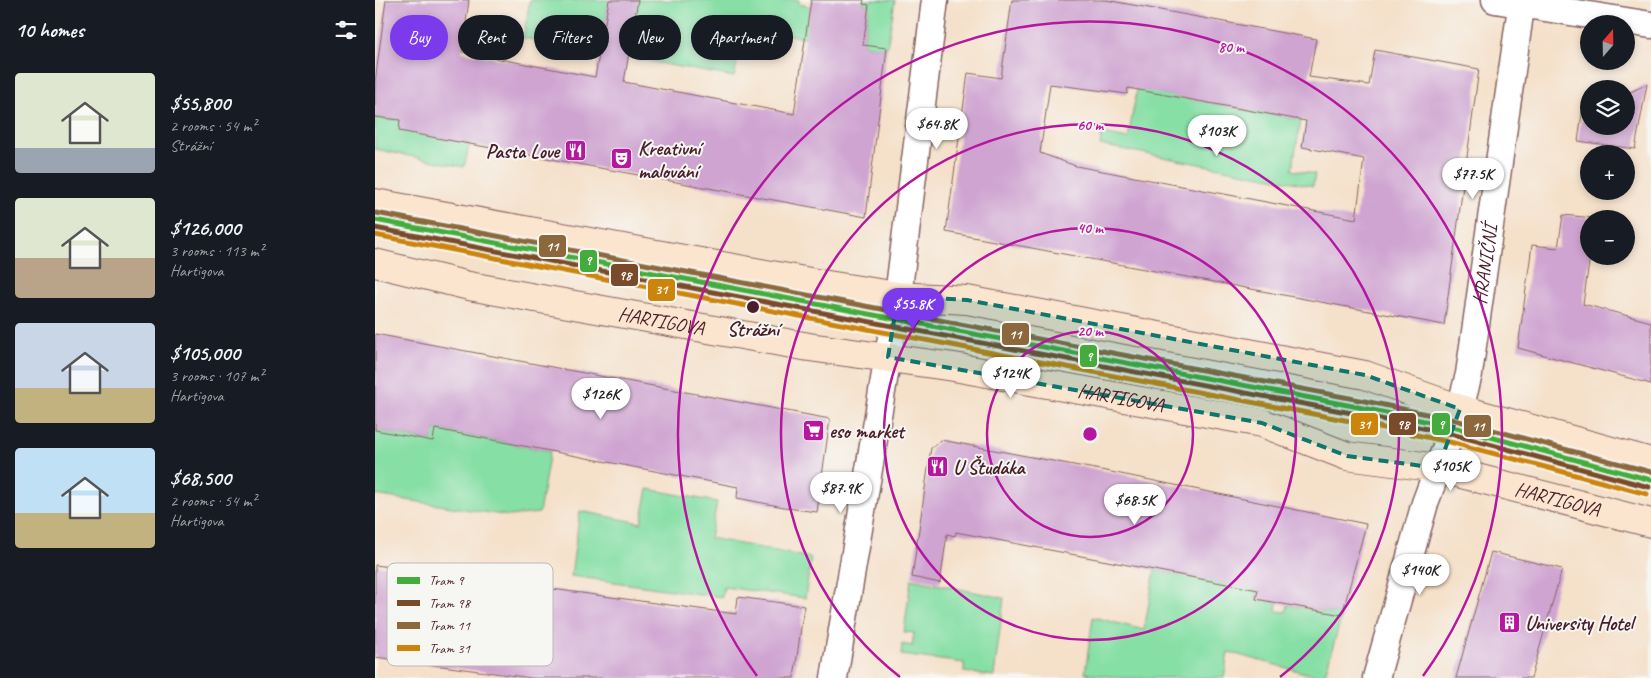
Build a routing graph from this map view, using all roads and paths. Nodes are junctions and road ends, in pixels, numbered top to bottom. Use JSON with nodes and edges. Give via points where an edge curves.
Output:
{"nodes":[{"id":1,"x":935,"y":0,"type":"edge"},
{"id":2,"x":1495,"y":0,"type":"edge"},
{"id":3,"x":1522,"y":2,"type":"edge"},
{"id":4,"x":1651,"y":25,"type":"edge"},
{"id":5,"x":375,"y":203,"type":"edge"},
{"id":6,"x":375,"y":263,"type":"edge"},
{"id":7,"x":898,"y":296,"type":"junction"},
{"id":8,"x":888,"y":357,"type":"junction"},
{"id":9,"x":1459,"y":408,"type":"junction"},
{"id":10,"x":1651,"y":462,"type":"edge"},
{"id":11,"x":1438,"y":468,"type":"junction"},
{"id":12,"x":1651,"y":523,"type":"edge"},
{"id":13,"x":833,"y":678,"type":"edge"},
{"id":14,"x":1376,"y":678,"type":"edge"}],
"edges":[{"from":1,"to":7,"type":"street"},
{"from":2,"to":3,"type":"street"},
{"from":3,"to":4,"type":"street"},
{"from":3,"to":9,"type":"street","name":"HRANIČNÍ","via":[[1469,374]]},
{"from":5,"to":7,"type":"main road"},
{"from":6,"to":8,"type":"main road","name":"HARTIGOVA","via":[[469,286],[809,347]]},
{"from":7,"to":8,"type":"street"},
{"from":7,"to":9,"type":"main road","via":[[967,300],[1365,376]]},
{"from":8,"to":11,"type":"main road","name":"HARTIGOVA","via":[[1262,423],[1347,456]]},
{"from":8,"to":13,"type":"street"},
{"from":9,"to":10,"type":"main road"},
{"from":9,"to":11,"type":"street","name":"HRANIČNÍ"},
{"from":11,"to":12,"type":"main road","name":"HARTIGOVA"},
{"from":11,"to":14,"type":"street","name":"HRANIČNÍ","via":[[1425,503]]}]}
